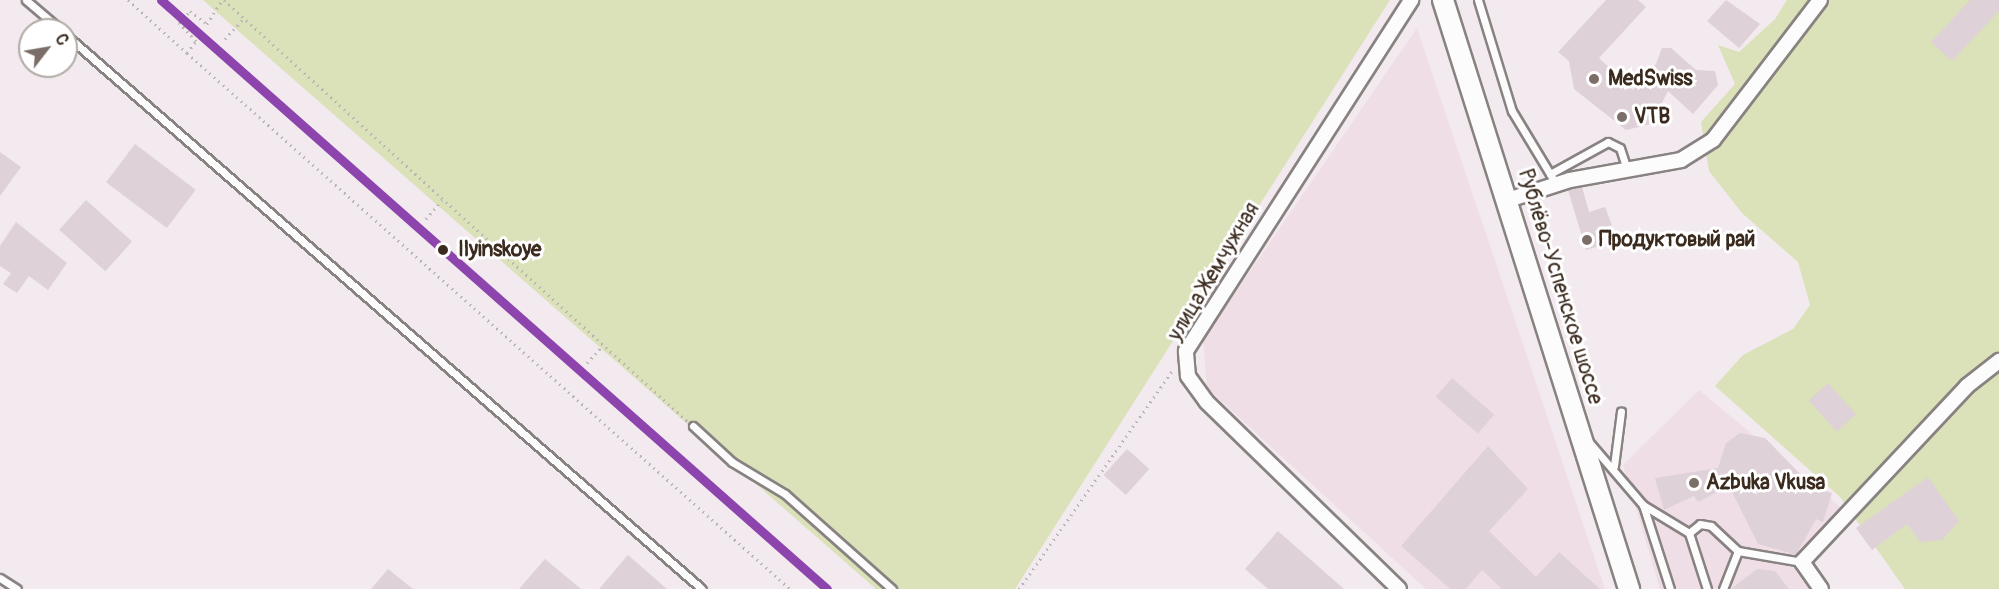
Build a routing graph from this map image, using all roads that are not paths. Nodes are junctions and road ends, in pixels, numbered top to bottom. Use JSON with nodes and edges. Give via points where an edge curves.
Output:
{"nodes":[{"id":1,"x":26,"y":0,"type":"edge"},
{"id":2,"x":1411,"y":0,"type":"edge"},
{"id":3,"x":1443,"y":0,"type":"edge"},
{"id":4,"x":1478,"y":0,"type":"edge"},
{"id":5,"x":1820,"y":0,"type":"edge"},
{"id":6,"x":47,"y":18,"type":"edge"},
{"id":7,"x":78,"y":45,"type":"edge"},
{"id":8,"x":1627,"y":169,"type":"junction"},
{"id":9,"x":1553,"y":179,"type":"junction"},
{"id":10,"x":1508,"y":200,"type":"junction"},
{"id":11,"x":1999,"y":360,"type":"edge"},
{"id":12,"x":1621,"y":411,"type":"dead end"},
{"id":13,"x":693,"y":426,"type":"road end"},
{"id":14,"x":1582,"y":436,"type":"junction"},
{"id":15,"x":1614,"y":466,"type":"junction"},
{"id":16,"x":1643,"y":505,"type":"junction"},
{"id":17,"x":1689,"y":532,"type":"junction"},
{"id":18,"x":1738,"y":551,"type":"junction"},
{"id":19,"x":1802,"y":562,"type":"junction"},
{"id":20,"x":0,"y":578,"type":"edge"},
{"id":21,"x":17,"y":589,"type":"edge"},
{"id":22,"x":702,"y":589,"type":"edge"},
{"id":23,"x":892,"y":589,"type":"edge"},
{"id":24,"x":1399,"y":589,"type":"edge"},
{"id":25,"x":1629,"y":589,"type":"edge"},
{"id":26,"x":1670,"y":589,"type":"edge"},
{"id":27,"x":1707,"y":589,"type":"edge"},
{"id":28,"x":1723,"y":589,"type":"edge"},
{"id":29,"x":1821,"y":589,"type":"edge"}],
"edges":[{"from":1,"to":6,"type":"lane"},
{"from":2,"to":24,"type":"street","name":"улица Жемчужная","via":[[1186,351],[1188,376],[1220,417]]},
{"from":3,"to":10,"type":"main road","name":"Рублёво-Успенское шоссе"},
{"from":4,"to":9,"type":"lane","via":[[1512,111]]},
{"from":5,"to":8,"type":"street","via":[[1713,140],[1681,160]]},
{"from":7,"to":22,"type":"lane"},
{"from":8,"to":9,"type":"street"},
{"from":8,"to":9,"type":"lane","via":[[1620,148],[1608,142]]},
{"from":9,"to":10,"type":"street"},
{"from":10,"to":14,"type":"main road","name":"Рублёво-Успенское шоссе"},
{"from":11,"to":19,"type":"street","via":[[1951,403]]},
{"from":12,"to":15,"type":"lane"},
{"from":13,"to":23,"type":"lane","via":[[732,462],[785,494]]},
{"from":14,"to":15,"type":"lane"},
{"from":14,"to":25,"type":"main road","name":"Рублёво-Успенское шоссе"},
{"from":15,"to":16,"type":"lane"},
{"from":16,"to":17,"type":"lane"},
{"from":16,"to":26,"type":"lane"},
{"from":17,"to":18,"type":"lane","via":[[1700,524],[1711,526]]},
{"from":17,"to":27,"type":"lane"},
{"from":18,"to":19,"type":"lane"},
{"from":18,"to":28,"type":"lane"},
{"from":19,"to":29,"type":"street"},
{"from":20,"to":21,"type":"lane"}]}
